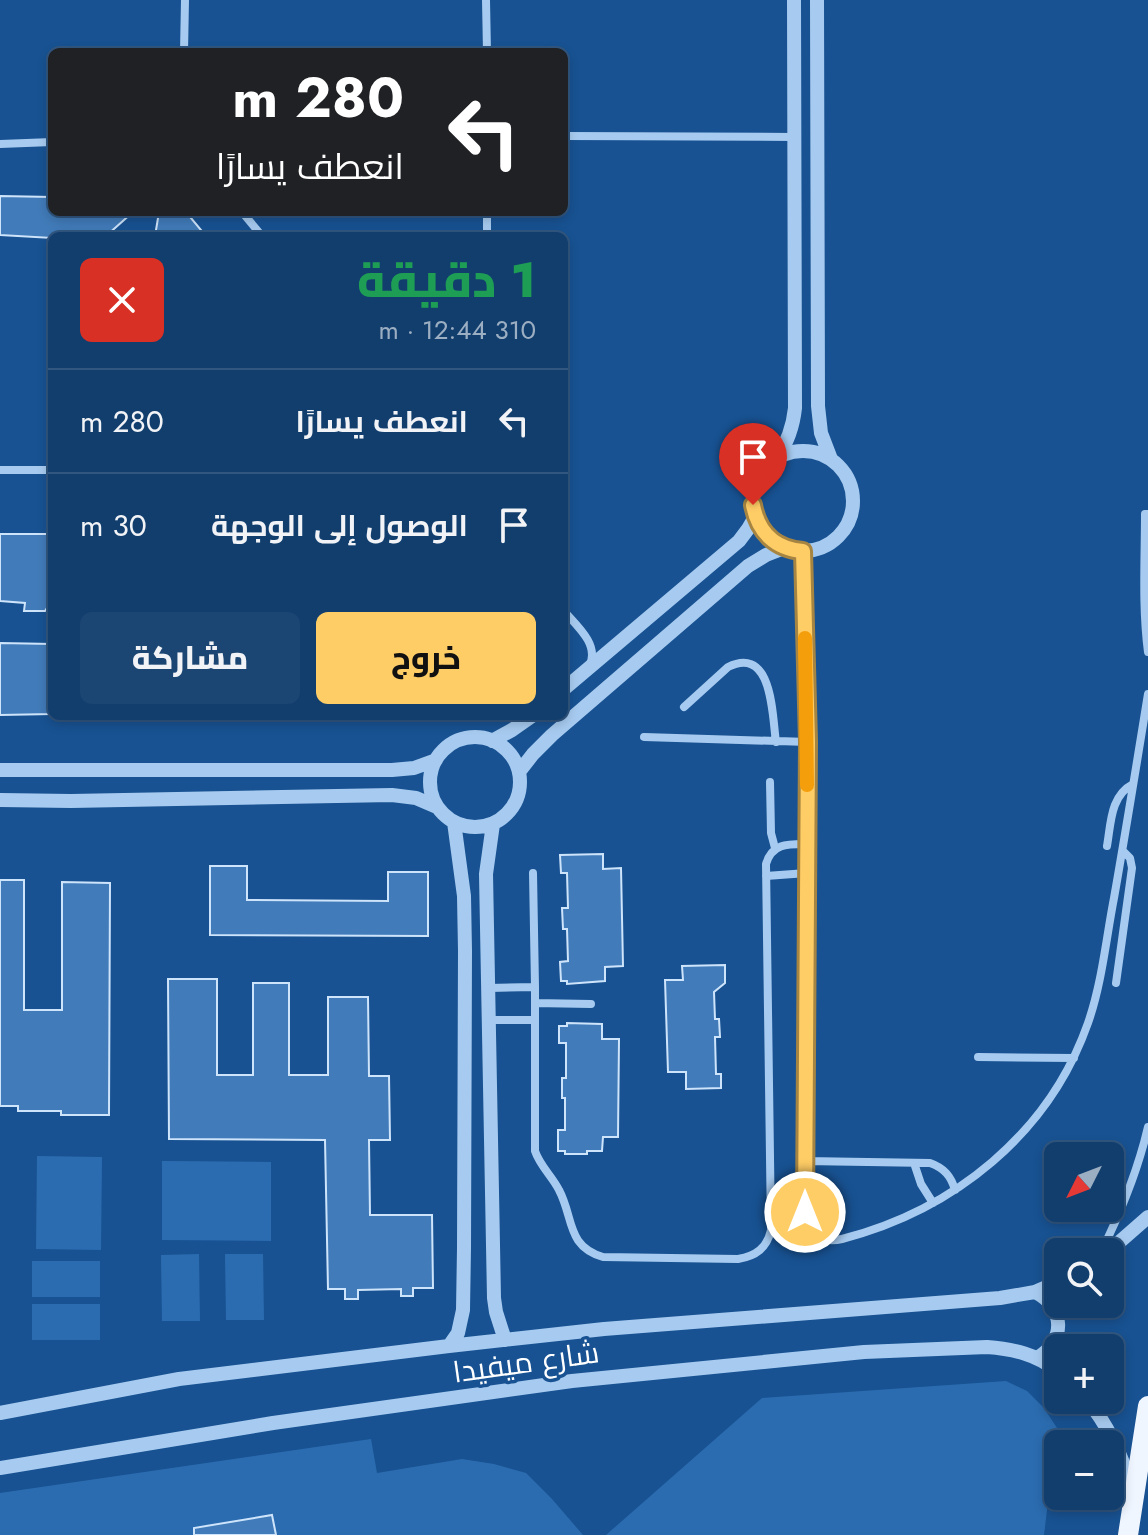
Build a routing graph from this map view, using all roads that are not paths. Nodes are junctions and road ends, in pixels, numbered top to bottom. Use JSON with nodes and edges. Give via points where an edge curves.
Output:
{"nodes":[{"id":1,"x":185,"y":0,"type":"edge"},
{"id":2,"x":486,"y":0,"type":"edge"},
{"id":3,"x":794,"y":0,"type":"edge"},
{"id":4,"x":817,"y":0,"type":"edge"},
{"id":5,"x":184,"y":48,"type":"edge"},
{"id":6,"x":487,"y":48,"type":"edge"},
{"id":7,"x":568,"y":136,"type":"edge"},
{"id":8,"x":794,"y":137,"type":"junction"},
{"id":9,"x":48,"y":142,"type":"edge"},
{"id":10,"x":0,"y":144,"type":"edge"},
{"id":11,"x":245,"y":216,"type":"edge"},
{"id":12,"x":259,"y":232,"type":"edge"},
{"id":13,"x":777,"y":457,"type":"junction"},
{"id":14,"x":831,"y":459,"type":"junction"},
{"id":15,"x":0,"y":470,"type":"edge"},
{"id":16,"x":48,"y":470,"type":"edge"},
{"id":17,"x":1148,"y":514,"type":"edge"},
{"id":18,"x":755,"y":517,"type":"junction"},
{"id":19,"x":1147,"y":538,"type":"edge"},
{"id":20,"x":784,"y":548,"type":"junction"},
{"id":21,"x":803,"y":551,"type":"junction"},
{"id":22,"x":568,"y":616,"type":"edge"},
{"id":23,"x":1148,"y":652,"type":"edge"},
{"id":24,"x":592,"y":665,"type":"junction"},
{"id":25,"x":616,"y":682,"type":"junction"},
{"id":26,"x":568,"y":686,"type":"edge"},
{"id":27,"x":1148,"y":694,"type":"edge"},
{"id":28,"x":684,"y":707,"type":"dead end"},
{"id":29,"x":527,"y":720,"type":"edge"},
{"id":30,"x":644,"y":737,"type":"dead end"},
{"id":31,"x":492,"y":741,"type":"junction"},
{"id":32,"x":776,"y":742,"type":"junction"},
{"id":33,"x":808,"y":742,"type":"junction"},
{"id":34,"x":436,"y":760,"type":"junction"},
{"id":35,"x":0,"y":770,"type":"edge"},
{"id":36,"x":519,"y":772,"type":"junction"},
{"id":37,"x":770,"y":782,"type":"dead end"},
{"id":38,"x":1133,"y":784,"type":"junction"},
{"id":39,"x":0,"y":800,"type":"edge"},
{"id":40,"x":437,"y":807,"type":"junction"},
{"id":41,"x":454,"y":822,"type":"junction"},
{"id":42,"x":493,"y":824,"type":"junction"},
{"id":43,"x":807,"y":844,"type":"junction"},
{"id":44,"x":1107,"y":846,"type":"dead end"},
{"id":45,"x":775,"y":848,"type":"junction"},
{"id":46,"x":1123,"y":851,"type":"junction"},
{"id":47,"x":533,"y":873,"type":"dead end"},
{"id":48,"x":807,"y":873,"type":"junction"},
{"id":49,"x":766,"y":876,"type":"junction"},
{"id":50,"x":1116,"y":983,"type":"dead end"},
{"id":51,"x":535,"y":987,"type":"junction"},
{"id":52,"x":489,"y":988,"type":"junction"},
{"id":53,"x":535,"y":1003,"type":"junction"},
{"id":54,"x":591,"y":1004,"type":"dead end"},
{"id":55,"x":490,"y":1020,"type":"junction"},
{"id":56,"x":535,"y":1020,"type":"junction"},
{"id":57,"x":978,"y":1057,"type":"dead end"},
{"id":58,"x":1074,"y":1058,"type":"junction"},
{"id":59,"x":1148,"y":1127,"type":"edge"},
{"id":60,"x":805,"y":1161,"type":"junction"},
{"id":61,"x":914,"y":1163,"type":"junction"},
{"id":62,"x":493,"y":1190,"type":"junction"},
{"id":63,"x":955,"y":1190,"type":"junction"},
{"id":64,"x":465,"y":1191,"type":"junction"},
{"id":65,"x":933,"y":1203,"type":"junction"},
{"id":66,"x":1148,"y":1217,"type":"edge"},
{"id":67,"x":1108,"y":1238,"type":"edge"},
{"id":68,"x":1124,"y":1238,"type":"edge"},
{"id":69,"x":493,"y":1246,"type":"junction"},
{"id":70,"x":464,"y":1248,"type":"junction"},
{"id":71,"x":1044,"y":1288,"type":"edge"},
{"id":72,"x":1035,"y":1292,"type":"junction"},
{"id":73,"x":505,"y":1340,"type":"junction"},
{"id":74,"x":449,"y":1346,"type":"junction"},
{"id":75,"x":1037,"y":1358,"type":"junction"},
{"id":76,"x":1044,"y":1363,"type":"edge"},
{"id":77,"x":1148,"y":1406,"type":"edge"},
{"id":78,"x":0,"y":1413,"type":"edge"},
{"id":79,"x":1098,"y":1414,"type":"edge"},
{"id":80,"x":0,"y":1468,"type":"edge"},
{"id":81,"x":1134,"y":1495,"type":"junction"},
{"id":82,"x":1128,"y":1535,"type":"edge"}],
"edges":[{"from":1,"to":5,"type":"street"},
{"from":2,"to":6,"type":"street"},
{"from":3,"to":8,"type":"street"},
{"from":4,"to":14,"type":"street","via":[[818,406]]},
{"from":7,"to":8,"type":"street"},
{"from":8,"to":13,"type":"street","via":[[795,408],[788,439]]},
{"from":9,"to":10,"type":"street"},
{"from":11,"to":12,"type":"street"},
{"from":13,"to":14,"type":"street","via":[[810,451]]},
{"from":13,"to":18,"type":"street","via":[[755,483]]},
{"from":14,"to":21,"type":"street","via":[[851,485],[850,519],[832,542]]},
{"from":15,"to":16,"type":"street"},
{"from":17,"to":19,"type":"street"},
{"from":18,"to":20,"type":"street","via":[[763,532]]},
{"from":18,"to":24,"type":"street","via":[[739,541]]},
{"from":19,"to":23,"type":"street"},
{"from":20,"to":21,"type":"street"},
{"from":20,"to":25,"type":"street","via":[[748,566]]},
{"from":21,"to":33,"type":"street"},
{"from":22,"to":24,"type":"street","via":[[590,643]]},
{"from":24,"to":25,"type":"street"},
{"from":24,"to":26,"type":"street"},
{"from":25,"to":36,"type":"street","via":[[552,735]]},
{"from":27,"to":38,"type":"street"},
{"from":28,"to":32,"type":"street","via":[[728,667],[751,664],[767,680]]},
{"from":29,"to":31,"type":"street"},
{"from":30,"to":32,"type":"street"},
{"from":31,"to":34,"type":"street","via":[[460,740]]},
{"from":31,"to":36,"type":"street","via":[[504,748]]},
{"from":32,"to":33,"type":"street"},
{"from":33,"to":43,"type":"street"},
{"from":34,"to":35,"type":"street","via":[[384,770]]},
{"from":34,"to":40,"type":"street","via":[[430,775]]},
{"from":36,"to":42,"type":"street","via":[[512,808]]},
{"from":37,"to":45,"type":"street"},
{"from":38,"to":44,"type":"street","via":[[1115,802]]},
{"from":38,"to":46,"type":"street"},
{"from":39,"to":40,"type":"street","via":[[392,795]]},
{"from":40,"to":41,"type":"street"},
{"from":41,"to":42,"type":"street","via":[[466,827]]},
{"from":41,"to":64,"type":"street","via":[[464,896]]},
{"from":42,"to":52,"type":"street","via":[[486,874]]},
{"from":43,"to":45,"type":"street"},
{"from":43,"to":48,"type":"street"},
{"from":45,"to":49,"type":"street","via":[[767,858]]},
{"from":46,"to":50,"type":"street","via":[[1132,868]]},
{"from":46,"to":58,"type":"street","via":[[1094,1002]]},
{"from":47,"to":51,"type":"street"},
{"from":48,"to":49,"type":"street"},
{"from":48,"to":60,"type":"street"},
{"from":49,"to":56,"type":"street","via":[[771,1230],[757,1253],[738,1259],[612,1258],[581,1245],[560,1192],[535,1151]]},
{"from":51,"to":52,"type":"street"},
{"from":51,"to":53,"type":"street"},
{"from":52,"to":55,"type":"street"},
{"from":53,"to":54,"type":"street"},
{"from":53,"to":56,"type":"street"},
{"from":55,"to":56,"type":"street"},
{"from":55,"to":62,"type":"street"},
{"from":57,"to":58,"type":"street"},
{"from":58,"to":63,"type":"street","via":[[1029,1127]]},
{"from":59,"to":67,"type":"street"},
{"from":60,"to":61,"type":"street"},
{"from":60,"to":65,"type":"street","via":[[807,1225],[826,1241],[887,1225]]},
{"from":61,"to":63,"type":"street","via":[[937,1166]]},
{"from":61,"to":65,"type":"street"},
{"from":62,"to":64,"type":"street"},
{"from":62,"to":69,"type":"street"},
{"from":63,"to":65,"type":"street"},
{"from":64,"to":70,"type":"street"},
{"from":66,"to":68,"type":"street"},
{"from":69,"to":70,"type":"street"},
{"from":69,"to":73,"type":"street","via":[[494,1298]]},
{"from":70,"to":74,"type":"street","via":[[463,1310]]},
{"from":71,"to":72,"type":"street","name":"شارع ميفيدا"},
{"from":72,"to":73,"type":"street","name":"شارع ميفيدا"},
{"from":72,"to":75,"type":"street","via":[[1055,1310],[1058,1328],[1049,1350]]},
{"from":73,"to":74,"type":"street","name":"شارع ميفيدا"},
{"from":74,"to":78,"type":"street","name":"شارع ميفيدا","via":[[179,1379]]},
{"from":75,"to":76,"type":"street","name":"شارع ميفيدا"},
{"from":75,"to":80,"type":"street","name":"شارع ميفيدا","via":[[987,1347],[864,1352],[572,1381]]},
{"from":77,"to":81,"type":"main road"},
{"from":79,"to":81,"type":"street"},
{"from":81,"to":82,"type":"main road"}]}
